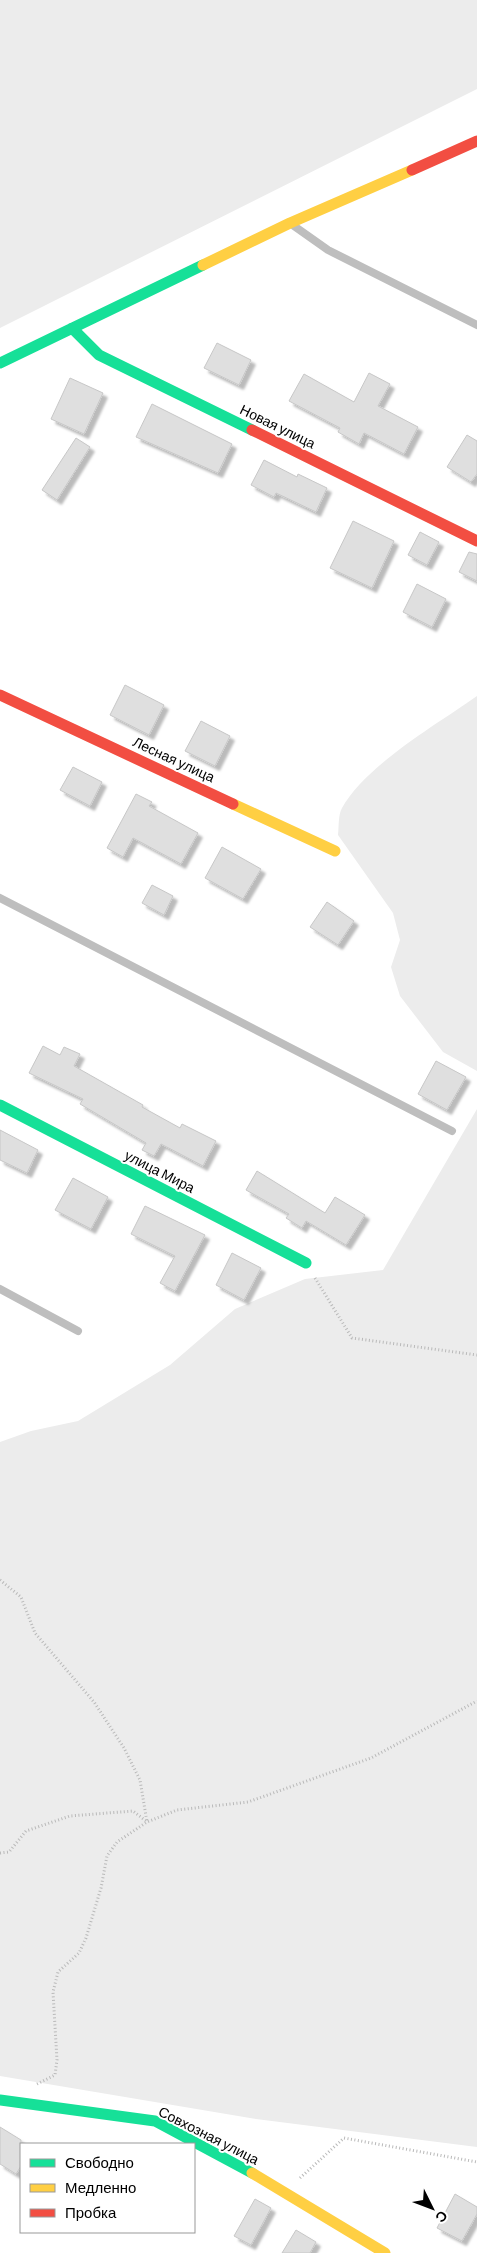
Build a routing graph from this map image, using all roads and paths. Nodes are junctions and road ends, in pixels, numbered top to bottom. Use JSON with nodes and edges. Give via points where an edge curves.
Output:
{"nodes":[{"id":1,"x":477,"y":141,"type":"edge"},
{"id":2,"x":290,"y":223,"type":"junction"},
{"id":3,"x":477,"y":325,"type":"edge"},
{"id":4,"x":72,"y":328,"type":"junction"},
{"id":5,"x":0,"y":363,"type":"edge"},
{"id":6,"x":477,"y":541,"type":"edge"},
{"id":7,"x":0,"y":694,"type":"edge"},
{"id":8,"x":335,"y":852,"type":"dead end"},
{"id":9,"x":0,"y":898,"type":"edge"},
{"id":10,"x":0,"y":1105,"type":"edge"},
{"id":11,"x":452,"y":1131,"type":"dead end"},
{"id":12,"x":306,"y":1263,"type":"joint"},
{"id":13,"x":0,"y":1289,"type":"edge"},
{"id":14,"x":78,"y":1331,"type":"dead end"},
{"id":15,"x":477,"y":1355,"type":"edge"},
{"id":16,"x":0,"y":1580,"type":"edge"},
{"id":17,"x":477,"y":1701,"type":"edge"},
{"id":18,"x":147,"y":1822,"type":"junction"},
{"id":19,"x":0,"y":1853,"type":"edge"},
{"id":20,"x":29,"y":2088,"type":"dead end"},
{"id":21,"x":0,"y":2100,"type":"edge"},
{"id":22,"x":477,"y":2162,"type":"edge"},
{"id":23,"x":286,"y":2191,"type":"junction"},
{"id":24,"x":385,"y":2253,"type":"edge"}],
"edges":[{"from":1,"to":2,"type":"street"},
{"from":2,"to":3,"type":"lane","via":[[328,250]]},
{"from":2,"to":4,"type":"street"},
{"from":4,"to":5,"type":"street"},
{"from":4,"to":6,"type":"street","name":"Новая улица","via":[[99,355]]},
{"from":7,"to":8,"type":"street","name":"Лесная улица"},
{"from":9,"to":11,"type":"lane"},
{"from":10,"to":12,"type":"street","name":"улица Мира"},
{"from":12,"to":15,"type":"path","via":[[352,1338]]},
{"from":13,"to":14,"type":"lane"},
{"from":16,"to":18,"type":"path","via":[[21,1597],[35,1633],[94,1702],[124,1748],[140,1780]]},
{"from":17,"to":18,"type":"path","via":[[371,1758],[248,1802],[177,1810]]},
{"from":18,"to":19,"type":"path","via":[[133,1811],[70,1816],[26,1831],[9,1852]]},
{"from":18,"to":20,"type":"path","via":[[117,1842],[107,1856],[86,1938],[79,1953],[58,1972],[53,1992],[55,2074]]},
{"from":21,"to":23,"type":"street","name":"Совхозная улица","via":[[155,2121]]},
{"from":22,"to":23,"type":"path","via":[[344,2138]]},
{"from":23,"to":24,"type":"street","name":"Совхозная улица"}]}
